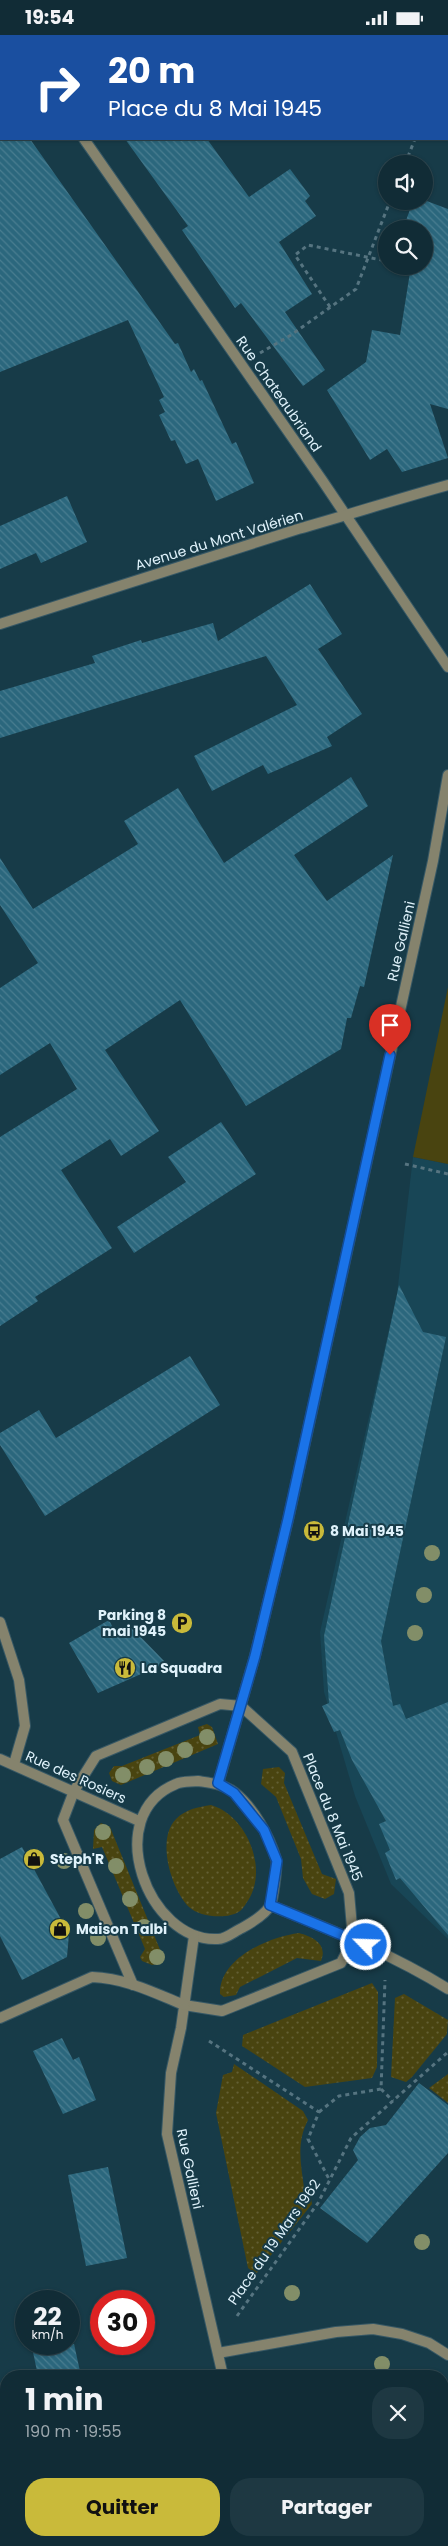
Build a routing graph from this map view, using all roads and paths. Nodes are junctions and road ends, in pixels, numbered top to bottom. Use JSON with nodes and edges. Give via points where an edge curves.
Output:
{"nodes":[{"id":1,"x":85,"y":140,"type":"edge"},
{"id":2,"x":415,"y":140,"type":"edge"},
{"id":3,"x":409,"y":155,"type":"edge"},
{"id":4,"x":386,"y":210,"type":"edge"},
{"id":5,"x":368,"y":257,"type":"junction"},
{"id":6,"x":378,"y":259,"type":"edge"},
{"id":7,"x":330,"y":307,"type":"junction"},
{"id":8,"x":255,"y":355,"type":"dead end"},
{"id":9,"x":448,"y":485,"type":"edge"},
{"id":10,"x":346,"y":516,"type":"junction"},
{"id":11,"x":0,"y":624,"type":"edge"},
{"id":12,"x":448,"y":667,"type":"edge"},
{"id":13,"x":448,"y":775,"type":"edge"},
{"id":14,"x":405,"y":1164,"type":"dead end"},
{"id":15,"x":448,"y":1174,"type":"edge"},
{"id":16,"x":0,"y":1622,"type":"edge"},
{"id":17,"x":241,"y":1706,"type":"junction"},
{"id":18,"x":0,"y":1759,"type":"edge"},
{"id":19,"x":14,"y":1764,"type":"junction"},
{"id":20,"x":218,"y":1783,"type":"junction"},
{"id":21,"x":74,"y":1791,"type":"junction"},
{"id":22,"x":139,"y":1821,"type":"junction"},
{"id":23,"x":270,"y":1905,"type":"junction"},
{"id":24,"x":194,"y":1936,"type":"junction"},
{"id":25,"x":353,"y":1939,"type":"junction"},
{"id":26,"x":385,"y":1979,"type":"dead end"},
{"id":27,"x":133,"y":1985,"type":"junction"},
{"id":28,"x":448,"y":1989,"type":"edge"},
{"id":29,"x":184,"y":2005,"type":"junction"},
{"id":30,"x":0,"y":2018,"type":"edge"},
{"id":31,"x":209,"y":2041,"type":"dead end"},
{"id":32,"x":448,"y":2052,"type":"edge"},
{"id":33,"x":381,"y":2089,"type":"junction"},
{"id":34,"x":393,"y":2101,"type":"junction"},
{"id":35,"x":319,"y":2111,"type":"junction"},
{"id":36,"x":330,"y":2181,"type":"junction"},
{"id":37,"x":237,"y":2316,"type":"dead end"},
{"id":38,"x":218,"y":2353,"type":"junction"},
{"id":39,"x":448,"y":2355,"type":"edge"},
{"id":40,"x":222,"y":2370,"type":"edge"}],
"edges":[{"from":1,"to":10,"type":"street","name":"Rue Chateaubriand"},
{"from":2,"to":3,"type":"path"},
{"from":4,"to":5,"type":"path"},
{"from":5,"to":6,"type":"path"},
{"from":5,"to":7,"type":"path","via":[[356,289]]},
{"from":5,"to":7,"type":"path","via":[[308,245],[295,255]]},
{"from":7,"to":8,"type":"path","via":[[291,335]]},
{"from":9,"to":10,"type":"street","name":"Avenue du Mont Valérien"},
{"from":10,"to":11,"type":"street","name":"Avenue du Mont Valérien"},
{"from":10,"to":12,"type":"street","name":"Rue Chateaubriand"},
{"from":13,"to":17,"type":"street","name":"Rue Gallieni","via":[[433,861],[302,1458]]},
{"from":14,"to":15,"type":"path"},
{"from":16,"to":19,"type":"street","via":[[19,1680],[25,1726]]},
{"from":17,"to":20,"type":"street","name":"Rue Gallieni"},
{"from":17,"to":21,"type":"street","via":[[220,1705],[96,1756]]},
{"from":17,"to":25,"type":"street","name":"Place du 8 Mai 1945","via":[[292,1752],[348,1893]]},
{"from":18,"to":19,"type":"street","name":"Rue des Rosiers"},
{"from":19,"to":21,"type":"street","name":"Rue des Rosiers"},
{"from":20,"to":22,"type":"street","via":[[177,1783],[155,1795]]},
{"from":20,"to":23,"type":"street","via":[[234,1793],[264,1830],[277,1861]]},
{"from":21,"to":22,"type":"street","name":"Rue des Rosiers"},
{"from":21,"to":27,"type":"street","via":[[63,1820]]},
{"from":22,"to":24,"type":"street","via":[[136,1836],[139,1867],[149,1891],[166,1918]]},
{"from":23,"to":24,"type":"street","via":[[251,1923],[220,1939]]},
{"from":23,"to":25,"type":"street"},
{"from":24,"to":29,"type":"street","name":"Rue Gallieni"},
{"from":25,"to":28,"type":"street","via":[[411,1966]]},
{"from":25,"to":29,"type":"street","via":[[341,1963],[222,2011]]},
{"from":26,"to":33,"type":"path"},
{"from":27,"to":29,"type":"street"},
{"from":27,"to":30,"type":"street","via":[[109,1977],[92,1977]]},
{"from":29,"to":38,"type":"street","name":"Rue Gallieni","via":[[171,2073],[167,2134]]},
{"from":31,"to":35,"type":"path"},
{"from":32,"to":34,"type":"path","name":"Place du 19 Mars 1962"},
{"from":33,"to":34,"type":"path"},
{"from":33,"to":35,"type":"path","via":[[339,2096]]},
{"from":34,"to":36,"type":"path","name":"Place du 19 Mars 1962","via":[[351,2138]]},
{"from":35,"to":36,"type":"path","name":"Place du 19 Mars 1962","via":[[308,2139]]},
{"from":36,"to":37,"type":"path","name":"Place du 19 Mars 1962","via":[[318,2203]]},
{"from":38,"to":39,"type":"street","via":[[336,2332],[373,2329],[429,2343]]},
{"from":38,"to":40,"type":"street","name":"Rue Gallieni"}]}
